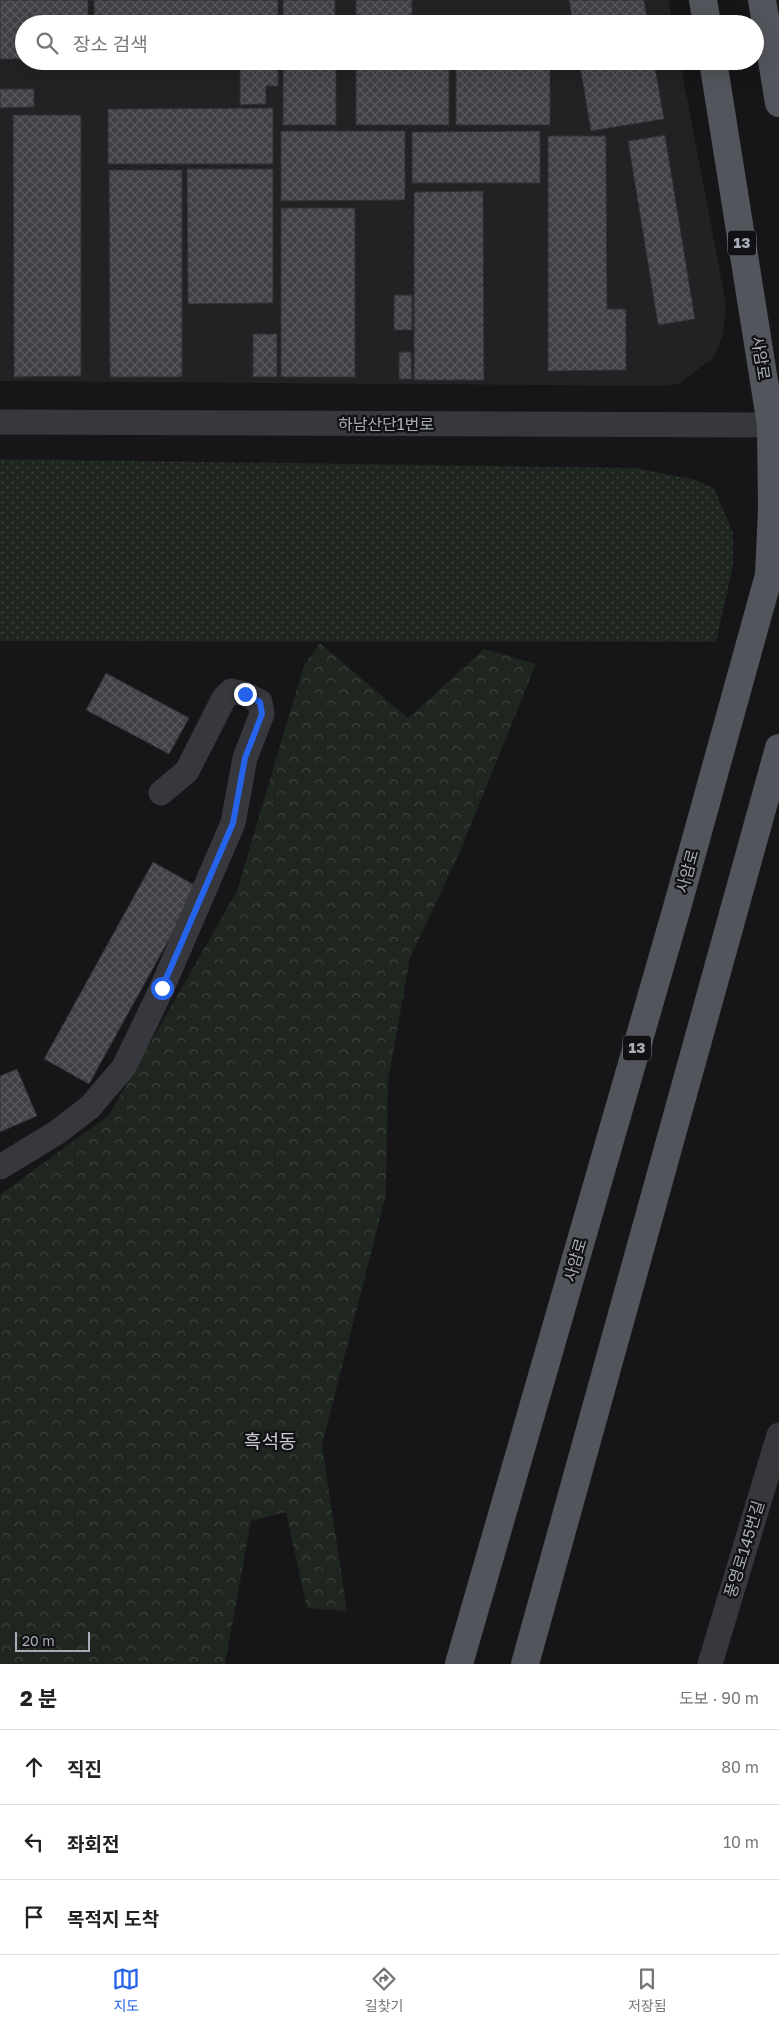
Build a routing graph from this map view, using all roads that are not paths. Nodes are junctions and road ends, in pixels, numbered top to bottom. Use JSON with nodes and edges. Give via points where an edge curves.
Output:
{"nodes":[{"id":1,"x":703,"y":0,"type":"edge"},
{"id":2,"x":762,"y":0,"type":"edge"},
{"id":3,"x":706,"y":15,"type":"edge"},
{"id":4,"x":715,"y":70,"type":"edge"},
{"id":5,"x":779,"y":103,"type":"edge"},
{"id":6,"x":0,"y":422,"type":"edge"},
{"id":7,"x":775,"y":425,"type":"edge"},
{"id":8,"x":779,"y":748,"type":"edge"},
{"id":9,"x":161,"y":793,"type":"dead end"},
{"id":10,"x":0,"y":1167,"type":"edge"},
{"id":11,"x":779,"y":1435,"type":"edge"},
{"id":12,"x":459,"y":1664,"type":"edge"},
{"id":13,"x":525,"y":1664,"type":"edge"},
{"id":14,"x":710,"y":1664,"type":"edge"}],
"edges":[{"from":1,"to":3,"type":"main road"},
{"from":2,"to":5,"type":"main road"},
{"from":4,"to":7,"type":"main road","name":"사암로","number":"13"},
{"from":6,"to":7,"type":"street","name":"하남산단1번로"},
{"from":7,"to":12,"type":"main road","name":"사암로","number":"13","via":[[769,575],[678,904]]},
{"from":8,"to":13,"type":"main road"},
{"from":9,"to":10,"type":"street","via":[[187,771],[231,690],[260,702],[262,714],[245,758],[233,823],[124,1067],[90,1107],[56,1133]]},
{"from":11,"to":14,"type":"street","name":"풍영로145번길"}]}
